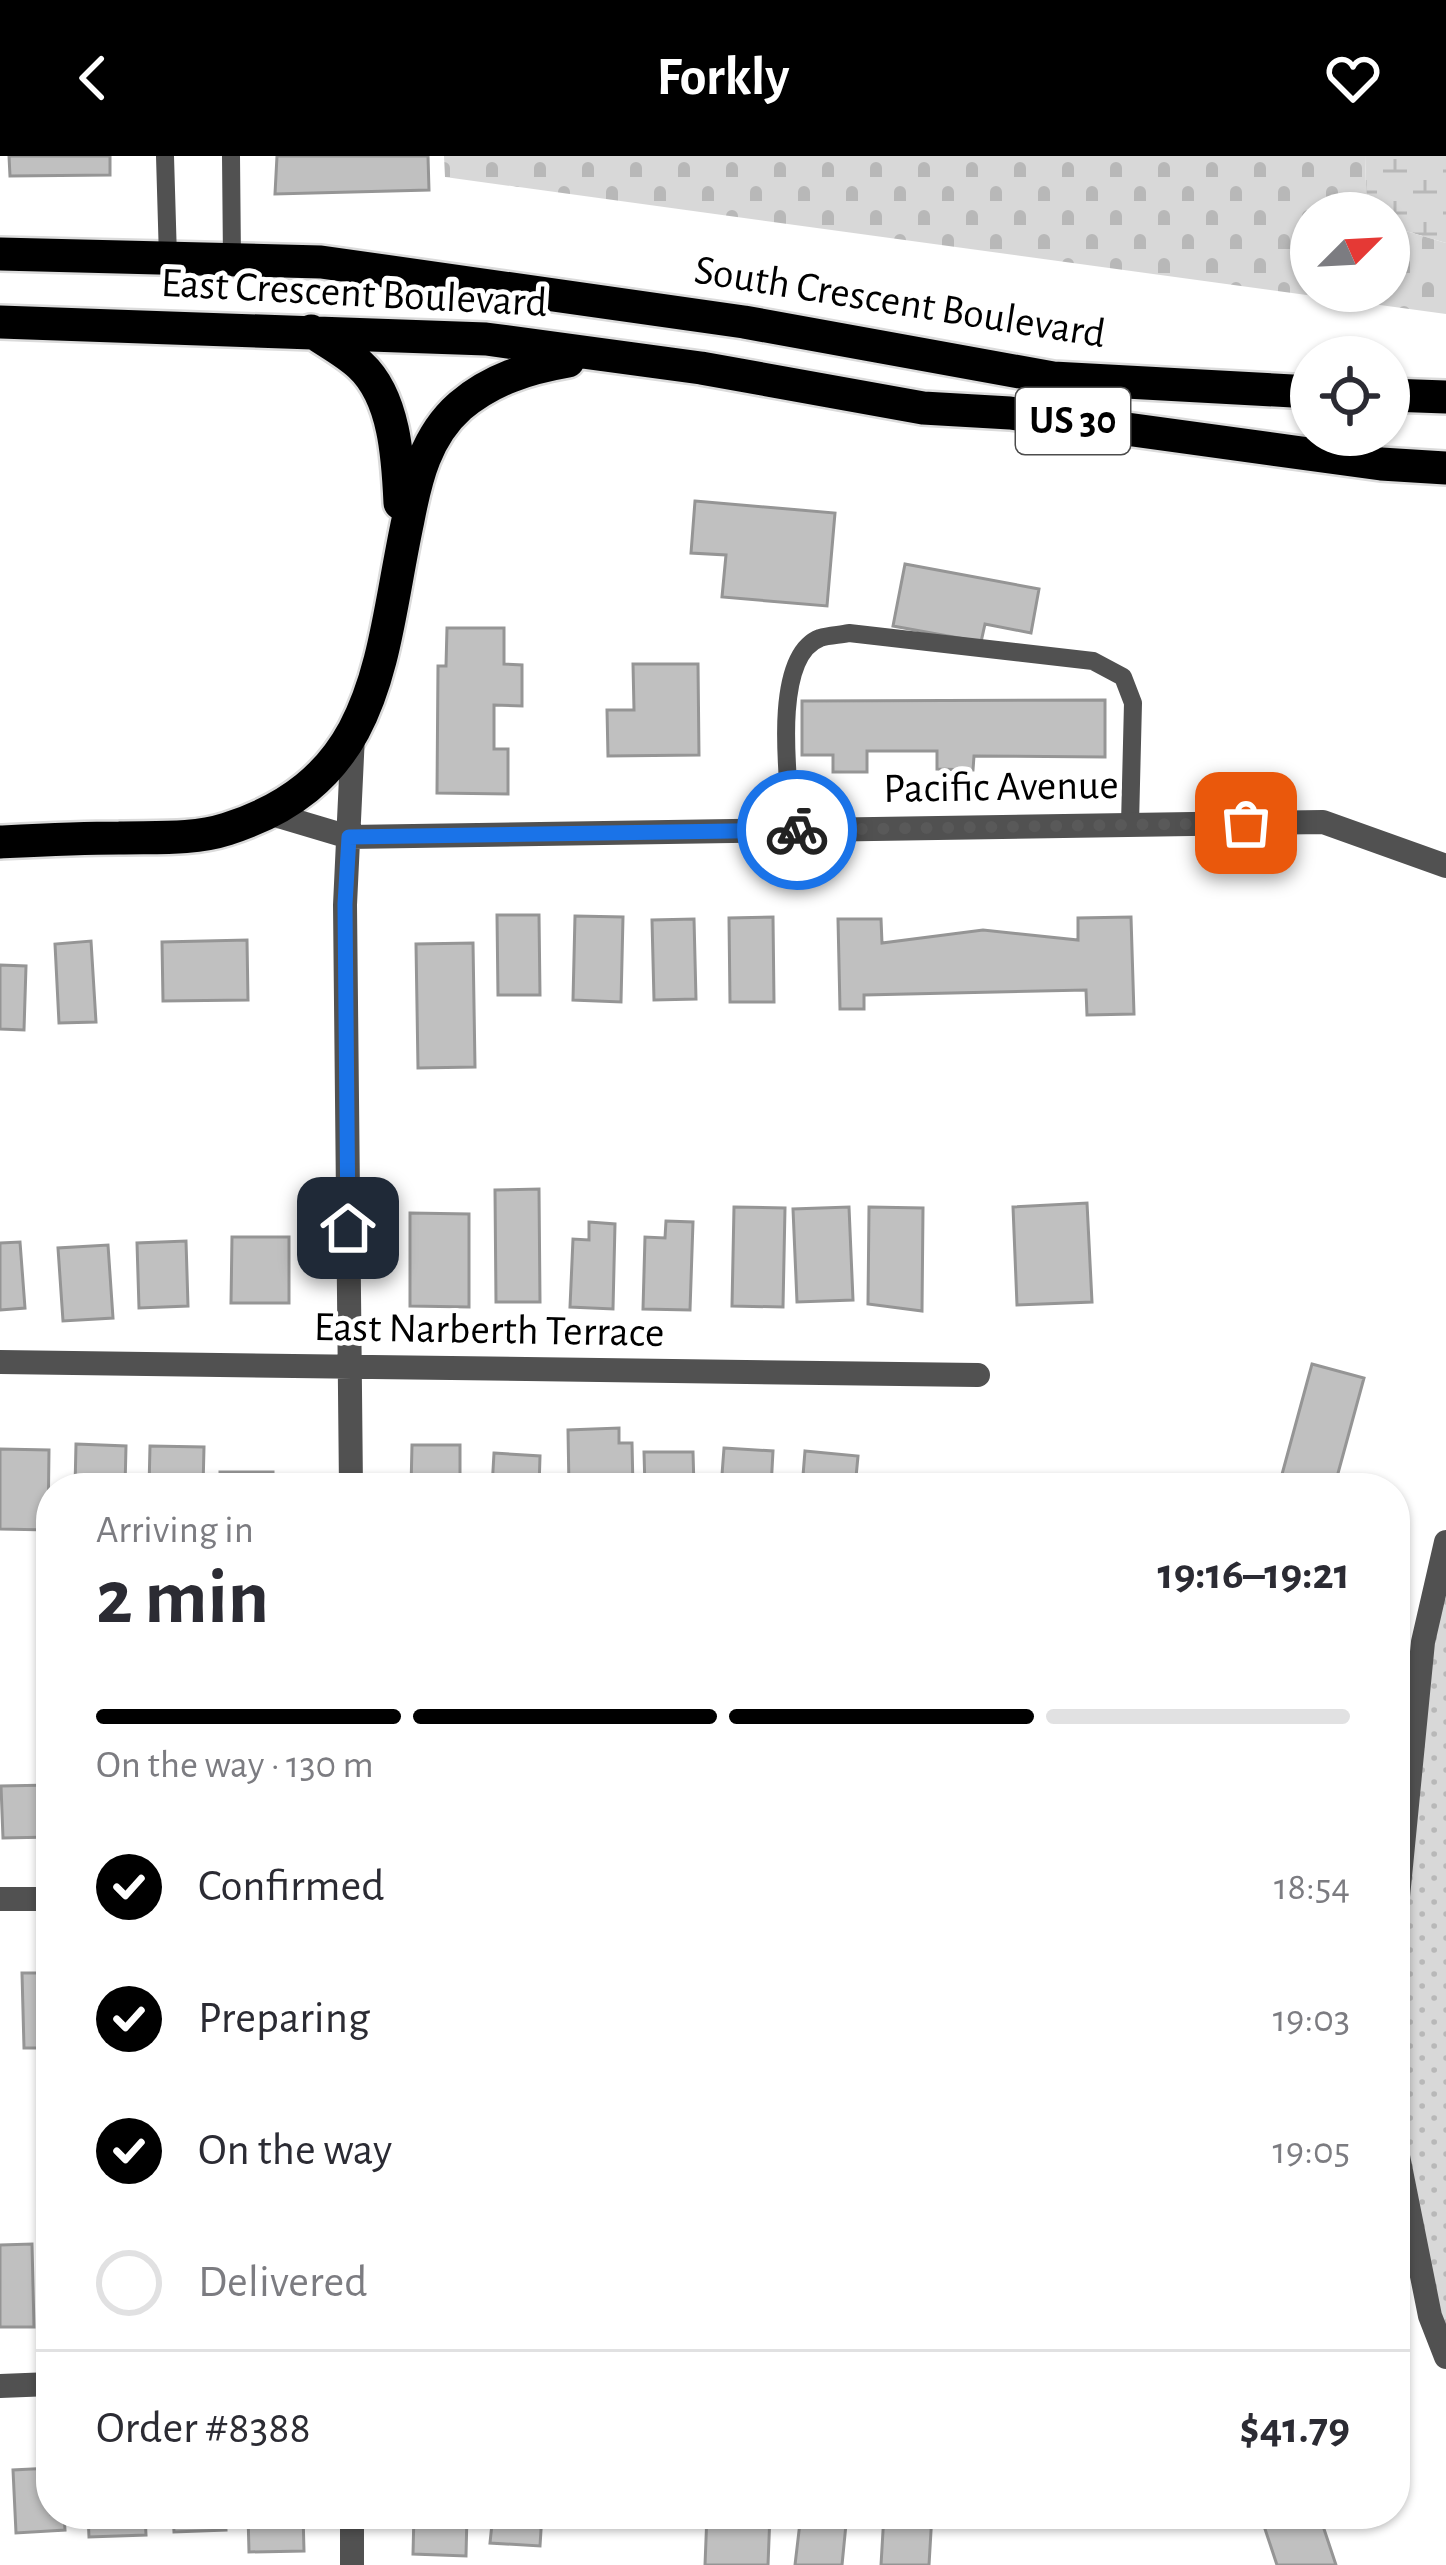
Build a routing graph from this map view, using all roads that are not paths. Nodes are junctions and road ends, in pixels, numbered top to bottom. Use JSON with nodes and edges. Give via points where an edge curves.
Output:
{"nodes":[{"id":1,"x":165,"y":156,"type":"edge"},
{"id":2,"x":231,"y":156,"type":"edge"},
{"id":3,"x":0,"y":254,"type":"edge"},
{"id":4,"x":168,"y":258,"type":"junction"},
{"id":5,"x":232,"y":260,"type":"junction"},
{"id":6,"x":618,"y":305,"type":"joint"},
{"id":7,"x":0,"y":322,"type":"edge"},
{"id":8,"x":310,"y":330,"type":"junction"},
{"id":9,"x":599,"y":356,"type":"junction"},
{"id":10,"x":1290,"y":391,"type":"edge"},
{"id":11,"x":1410,"y":396,"type":"edge"},
{"id":12,"x":1446,"y":397,"type":"edge"},
{"id":13,"x":1446,"y":468,"type":"edge"},
{"id":14,"x":402,"y":548,"type":"junction"},
{"id":15,"x":353,"y":735,"type":"junction"},
{"id":16,"x":266,"y":812,"type":"junction"},
{"id":17,"x":0,"y":814,"type":"edge"},
{"id":18,"x":1130,"y":824,"type":"junction"},
{"id":19,"x":792,"y":830,"type":"junction"},
{"id":20,"x":349,"y":837,"type":"junction"},
{"id":21,"x":74,"y":838,"type":"junction"},
{"id":22,"x":0,"y":842,"type":"edge"},
{"id":23,"x":1446,"y":866,"type":"edge"},
{"id":24,"x":0,"y":1362,"type":"edge"},
{"id":25,"x":350,"y":1367,"type":"junction"},
{"id":26,"x":977,"y":1375,"type":"dead end"},
{"id":27,"x":351,"y":1473,"type":"edge"},
{"id":28,"x":1446,"y":1545,"type":"edge"},
{"id":29,"x":1410,"y":1774,"type":"edge"},
{"id":30,"x":0,"y":1899,"type":"edge"},
{"id":31,"x":36,"y":1899,"type":"edge"},
{"id":32,"x":1410,"y":2216,"type":"edge"},
{"id":33,"x":1446,"y":2357,"type":"edge"},
{"id":34,"x":36,"y":2385,"type":"edge"},
{"id":35,"x":0,"y":2386,"type":"edge"},
{"id":36,"x":352,"y":2529,"type":"edge"},
{"id":37,"x":352,"y":2565,"type":"edge"}],
"edges":[{"from":1,"to":4,"type":"lane"},
{"from":2,"to":5,"type":"lane"},
{"from":3,"to":4,"type":"highway","name":"East Crescent Boulevard","number":"US 30"},
{"from":4,"to":5,"type":"highway","name":"East Crescent Boulevard","number":"US 30"},
{"from":5,"to":6,"type":"highway","name":"East Crescent Boulevard","number":"US 30","via":[[321,262]]},
{"from":6,"to":10,"type":"highway","name":"South Crescent Boulevard","number":"US 30","via":[[1053,379]]},
{"from":7,"to":8,"type":"highway","name":"East Crescent Boulevard","number":"US 30"},
{"from":8,"to":9,"type":"highway","name":"East Crescent Boulevard","number":"US 30","via":[[486,339]]},
{"from":8,"to":14,"type":"highway","via":[[376,385],[398,458]]},
{"from":9,"to":13,"type":"highway","name":"East Crescent Boulevard","number":"US 30","via":[[923,408]]},
{"from":9,"to":14,"type":"highway","via":[[525,369],[458,408],[418,472]]},
{"from":11,"to":12,"type":"highway"},
{"from":14,"to":15,"type":"highway","via":[[374,682]]},
{"from":15,"to":16,"type":"highway","via":[[294,800]]},
{"from":15,"to":20,"type":"street"},
{"from":16,"to":20,"type":"street","name":"Pacific Avenue"},
{"from":16,"to":21,"type":"highway","via":[[186,837]]},
{"from":17,"to":21,"type":"highway"},
{"from":18,"to":19,"type":"street","name":"Pacific Avenue"},
{"from":18,"to":19,"type":"lane","via":[[1133,703],[1123,677],[1093,661],[849,633],[817,638],[796,662],[787,707]]},
{"from":18,"to":23,"type":"street","name":"Pacific Avenue","via":[[1323,822]]},
{"from":19,"to":20,"type":"street","name":"Pacific Avenue"},
{"from":20,"to":25,"type":"street"},
{"from":21,"to":22,"type":"highway"},
{"from":24,"to":25,"type":"street","name":"East Narberth Terrace"},
{"from":25,"to":26,"type":"street","name":"East Narberth Terrace"},
{"from":25,"to":27,"type":"street"},
{"from":28,"to":29,"type":"street","via":[[1423,1642]]},
{"from":30,"to":31,"type":"street"},
{"from":32,"to":33,"type":"street"},
{"from":34,"to":35,"type":"street"},
{"from":36,"to":37,"type":"street"}]}
